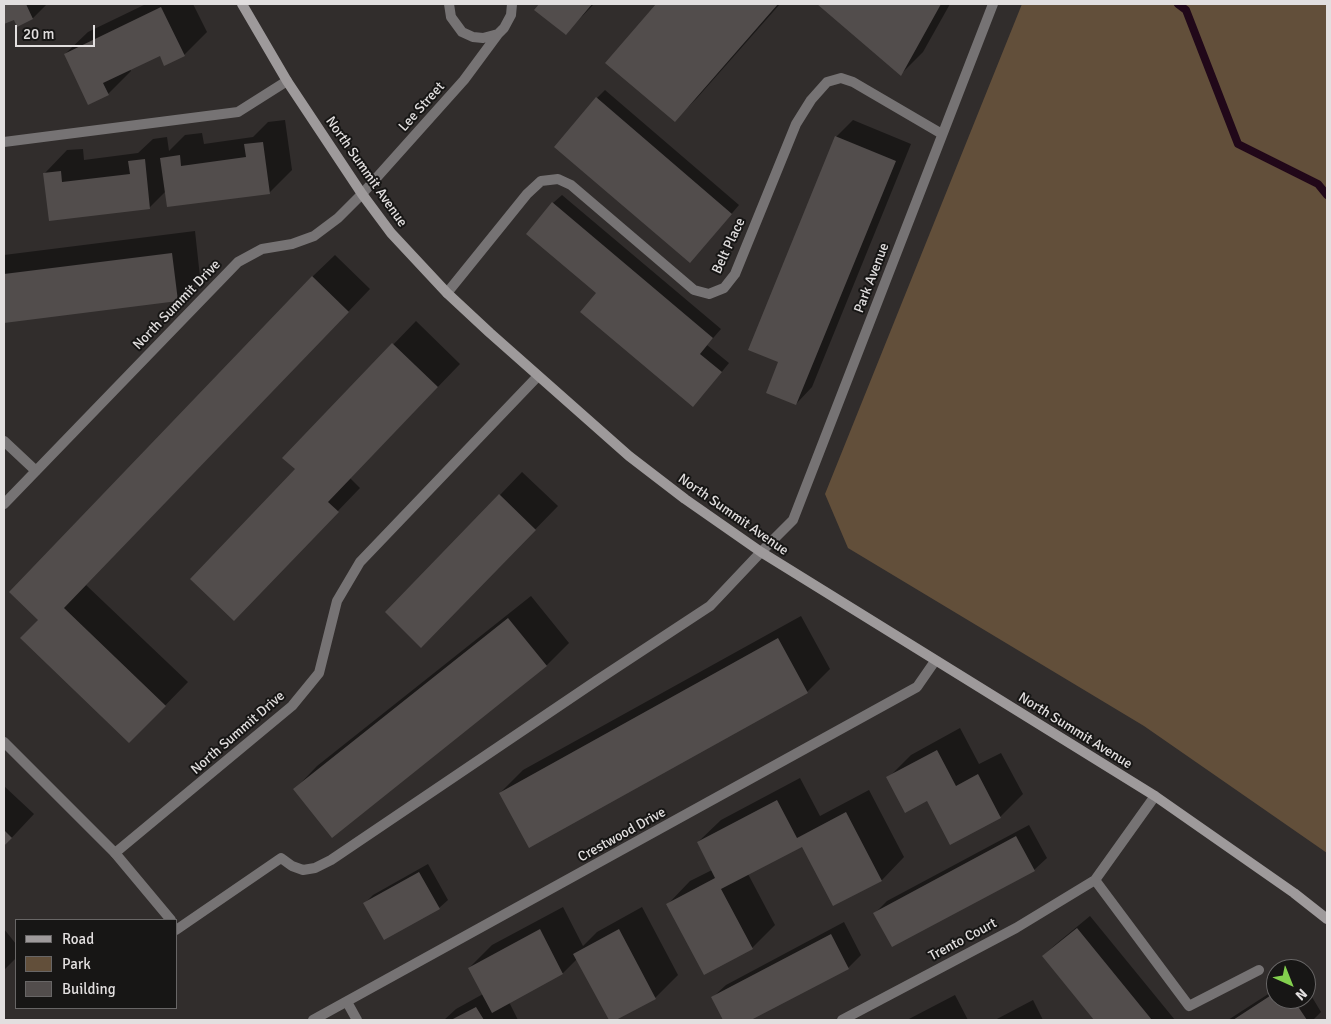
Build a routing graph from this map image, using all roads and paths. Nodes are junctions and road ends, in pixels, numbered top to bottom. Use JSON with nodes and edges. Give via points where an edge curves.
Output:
{"nodes":[{"id":1,"x":242,"y":4,"type":"edge"},
{"id":2,"x":449,"y":4,"type":"edge"},
{"id":3,"x":512,"y":4,"type":"edge"},
{"id":4,"x":993,"y":4,"type":"edge"},
{"id":5,"x":498,"y":34,"type":"junction"},
{"id":6,"x":287,"y":81,"type":"junction"},
{"id":7,"x":942,"y":134,"type":"junction"},
{"id":8,"x":4,"y":142,"type":"edge"},
{"id":9,"x":362,"y":194,"type":"junction"},
{"id":10,"x":448,"y":293,"type":"junction"},
{"id":11,"x":538,"y":376,"type":"junction"},
{"id":12,"x":4,"y":441,"type":"edge"},
{"id":13,"x":36,"y":471,"type":"junction"},
{"id":14,"x":4,"y":504,"type":"edge"},
{"id":15,"x":761,"y":552,"type":"junction"},
{"id":16,"x":935,"y":661,"type":"junction"},
{"id":17,"x":4,"y":742,"type":"edge"},
{"id":18,"x":1155,"y":796,"type":"junction"},
{"id":19,"x":115,"y":853,"type":"junction"},
{"id":20,"x":1095,"y":880,"type":"junction"},
{"id":21,"x":170,"y":919,"type":"edge"},
{"id":22,"x":1327,"y":919,"type":"edge"},
{"id":23,"x":178,"y":927,"type":"edge"},
{"id":24,"x":1259,"y":970,"type":"dead end"},
{"id":25,"x":347,"y":1002,"type":"junction"},
{"id":26,"x":313,"y":1020,"type":"edge"},
{"id":27,"x":357,"y":1020,"type":"edge"},
{"id":28,"x":842,"y":1020,"type":"edge"}],
"edges":[{"from":1,"to":6,"type":"street","name":"North Summit Avenue"},
{"from":2,"to":5,"type":"street","via":[[451,18],[462,32],[483,38]]},
{"from":3,"to":5,"type":"street","name":"Lee Street","via":[[511,15]]},
{"from":4,"to":7,"type":"street","name":"Park Avenue"},
{"from":5,"to":9,"type":"street","name":"Lee Street","via":[[464,80]]},
{"from":6,"to":8,"type":"street","via":[[238,112]]},
{"from":6,"to":9,"type":"street","name":"North Summit Avenue"},
{"from":7,"to":10,"type":"street","name":"Belt Place","via":[[854,82],[841,78],[827,82],[796,124],[735,274],[724,288],[709,294],[694,290],[571,186],[558,179],[541,181],[527,194]]},
{"from":7,"to":15,"type":"street","name":"Park Avenue","via":[[793,520]]},
{"from":9,"to":10,"type":"street","name":"North Summit Avenue","via":[[391,233]]},
{"from":9,"to":13,"type":"street","name":"North Summit Drive","via":[[314,236],[262,250],[238,262]]},
{"from":10,"to":11,"type":"street","name":"North Summit Avenue"},
{"from":11,"to":15,"type":"street","name":"North Summit Avenue","via":[[629,456]]},
{"from":11,"to":19,"type":"street","name":"North Summit Drive","via":[[360,562],[337,601],[319,673],[292,706]]},
{"from":12,"to":13,"type":"street"},
{"from":13,"to":14,"type":"street","name":"North Summit Drive"},
{"from":15,"to":16,"type":"street","name":"North Summit Avenue"},
{"from":15,"to":23,"type":"street","name":"Park Avenue","via":[[710,606],[331,860],[303,870],[281,858]]},
{"from":16,"to":18,"type":"street","name":"North Summit Avenue"},
{"from":16,"to":25,"type":"street","name":"Crestwood Drive","via":[[917,687]]},
{"from":17,"to":19,"type":"street"},
{"from":18,"to":20,"type":"street","name":"Trento Court"},
{"from":18,"to":22,"type":"street","name":"North Summit Avenue"},
{"from":19,"to":21,"type":"street"},
{"from":20,"to":24,"type":"street","via":[[1189,1006]]},
{"from":20,"to":28,"type":"street","name":"Trento Court","via":[[1016,928]]},
{"from":25,"to":26,"type":"street","name":"Crestwood Drive"},
{"from":25,"to":27,"type":"street"}]}
